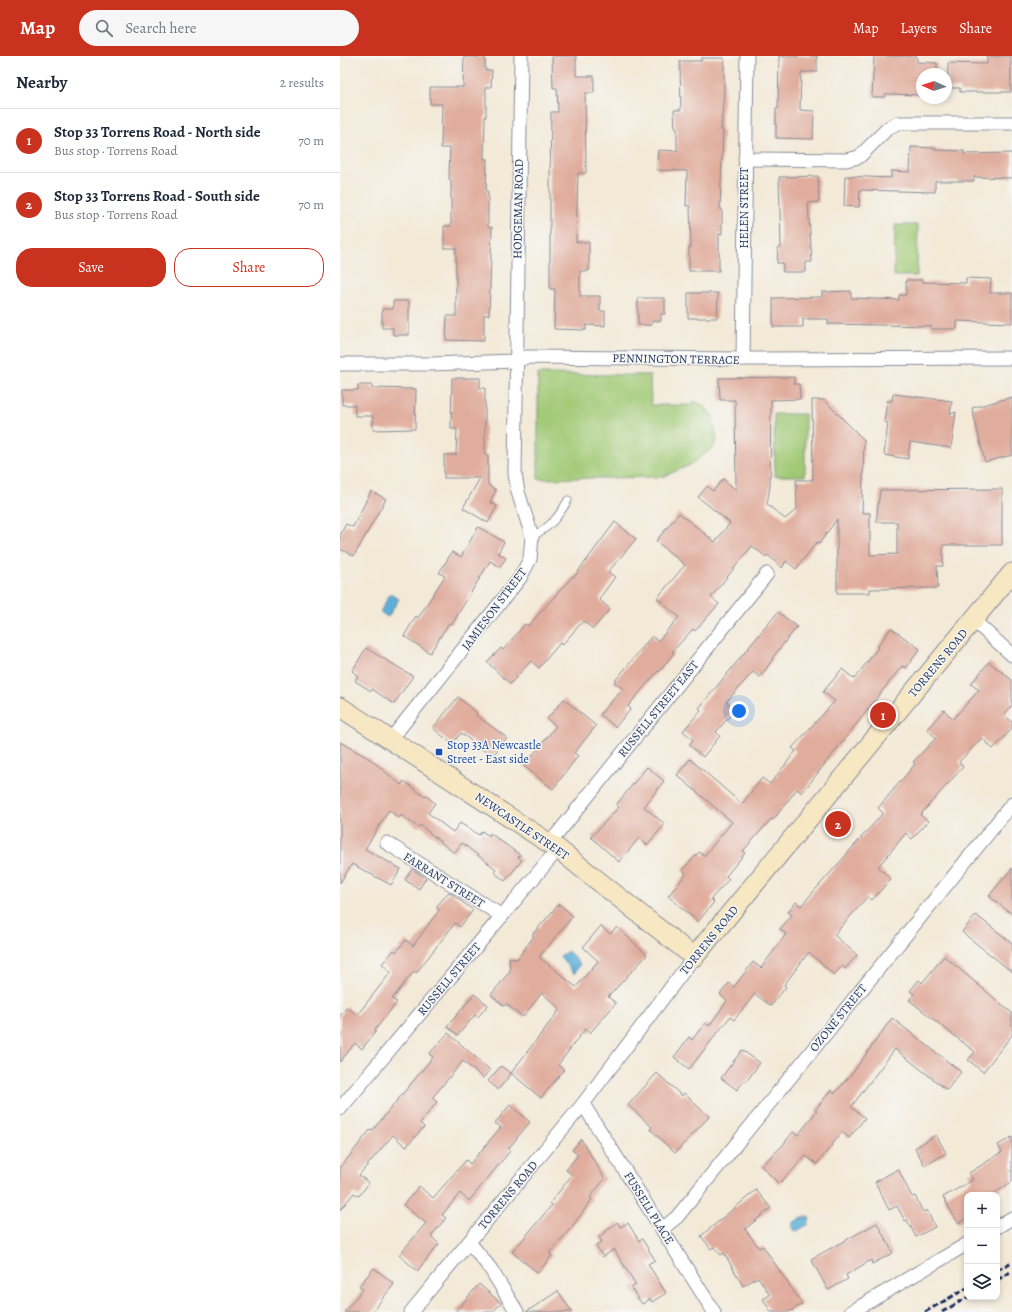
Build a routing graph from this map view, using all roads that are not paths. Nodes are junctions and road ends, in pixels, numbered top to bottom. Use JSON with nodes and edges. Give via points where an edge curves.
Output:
{"nodes":[{"id":1,"x":521,"y":56,"type":"edge"},
{"id":2,"x":747,"y":56,"type":"edge"},
{"id":3,"x":1012,"y":123,"type":"edge"},
{"id":4,"x":745,"y":158,"type":"junction"},
{"id":5,"x":1012,"y":358,"type":"edge"},
{"id":6,"x":743,"y":359,"type":"junction"},
{"id":7,"x":515,"y":361,"type":"junction"},
{"id":8,"x":340,"y":364,"type":"edge"},
{"id":9,"x":568,"y":500,"type":"dead end"},
{"id":10,"x":532,"y":536,"type":"junction"},
{"id":11,"x":1012,"y":573,"type":"edge"},
{"id":12,"x":767,"y":574,"type":"dead end"},
{"id":13,"x":973,"y":620,"type":"junction"},
{"id":14,"x":1012,"y":655,"type":"edge"},
{"id":15,"x":340,"y":707,"type":"edge"},
{"id":16,"x":391,"y":739,"type":"junction"},
{"id":17,"x":1012,"y":804,"type":"edge"},
{"id":18,"x":387,"y":843,"type":"dead end"},
{"id":19,"x":554,"y":846,"type":"junction"},
{"id":20,"x":502,"y":916,"type":"junction"},
{"id":21,"x":694,"y":957,"type":"junction"},
{"id":22,"x":583,"y":1104,"type":"junction"},
{"id":23,"x":340,"y":1109,"type":"edge"},
{"id":24,"x":1012,"y":1218,"type":"edge"},
{"id":25,"x":1000,"y":1225,"type":"edge"},
{"id":26,"x":662,"y":1229,"type":"junction"},
{"id":27,"x":469,"y":1242,"type":"junction"},
{"id":28,"x":964,"y":1246,"type":"edge"},
{"id":29,"x":411,"y":1312,"type":"edge"},
{"id":30,"x":517,"y":1312,"type":"edge"},
{"id":31,"x":714,"y":1312,"type":"edge"},
{"id":32,"x":851,"y":1312,"type":"edge"}],
"edges":[{"from":1,"to":7,"type":"street","name":"HODGEMAN ROAD"},
{"from":2,"to":4,"type":"street","name":"HELEN STREET"},
{"from":3,"to":4,"type":"street","via":[[898,124],[888,128],[859,157],[846,160]]},
{"from":4,"to":6,"type":"street","name":"HELEN STREET"},
{"from":5,"to":6,"type":"street","name":"PENNINGTON TERRACE"},
{"from":6,"to":7,"type":"street","name":"PENNINGTON TERRACE","via":[[527,357]]},
{"from":7,"to":8,"type":"street","name":"PENNINGTON TERRACE"},
{"from":7,"to":10,"type":"street","name":"JAMIESON STREET","via":[[515,474]]},
{"from":9,"to":10,"type":"lane","via":[[559,516],[547,528]]},
{"from":10,"to":16,"type":"street","name":"JAMIESON STREET","via":[[530,559],[520,578]]},
{"from":11,"to":13,"type":"street","name":"TORRENS ROAD"},
{"from":12,"to":19,"type":"street","name":"RUSSELL STREET EAST"},
{"from":13,"to":14,"type":"street"},
{"from":13,"to":21,"type":"street","name":"TORRENS ROAD"},
{"from":15,"to":16,"type":"street","name":"NEWCASTLE STREET"},
{"from":16,"to":19,"type":"street","name":"NEWCASTLE STREET"},
{"from":17,"to":26,"type":"street","name":"OZONE STREET","via":[[678,1217]]},
{"from":18,"to":20,"type":"street","name":"FARRANT STREET"},
{"from":19,"to":20,"type":"street","name":"RUSSELL STREET"},
{"from":19,"to":21,"type":"street","name":"NEWCASTLE STREET"},
{"from":20,"to":23,"type":"street","name":"RUSSELL STREET"},
{"from":21,"to":22,"type":"street","name":"TORRENS ROAD"},
{"from":22,"to":26,"type":"street","name":"FUSSELL PLACE"},
{"from":22,"to":27,"type":"street","name":"TORRENS ROAD"},
{"from":24,"to":25,"type":"street"},
{"from":26,"to":31,"type":"street","name":"FUSSELL PLACE"},
{"from":27,"to":29,"type":"street","name":"TORRENS ROAD"},
{"from":27,"to":30,"type":"street","via":[[490,1268]]},
{"from":28,"to":32,"type":"street"}]}
